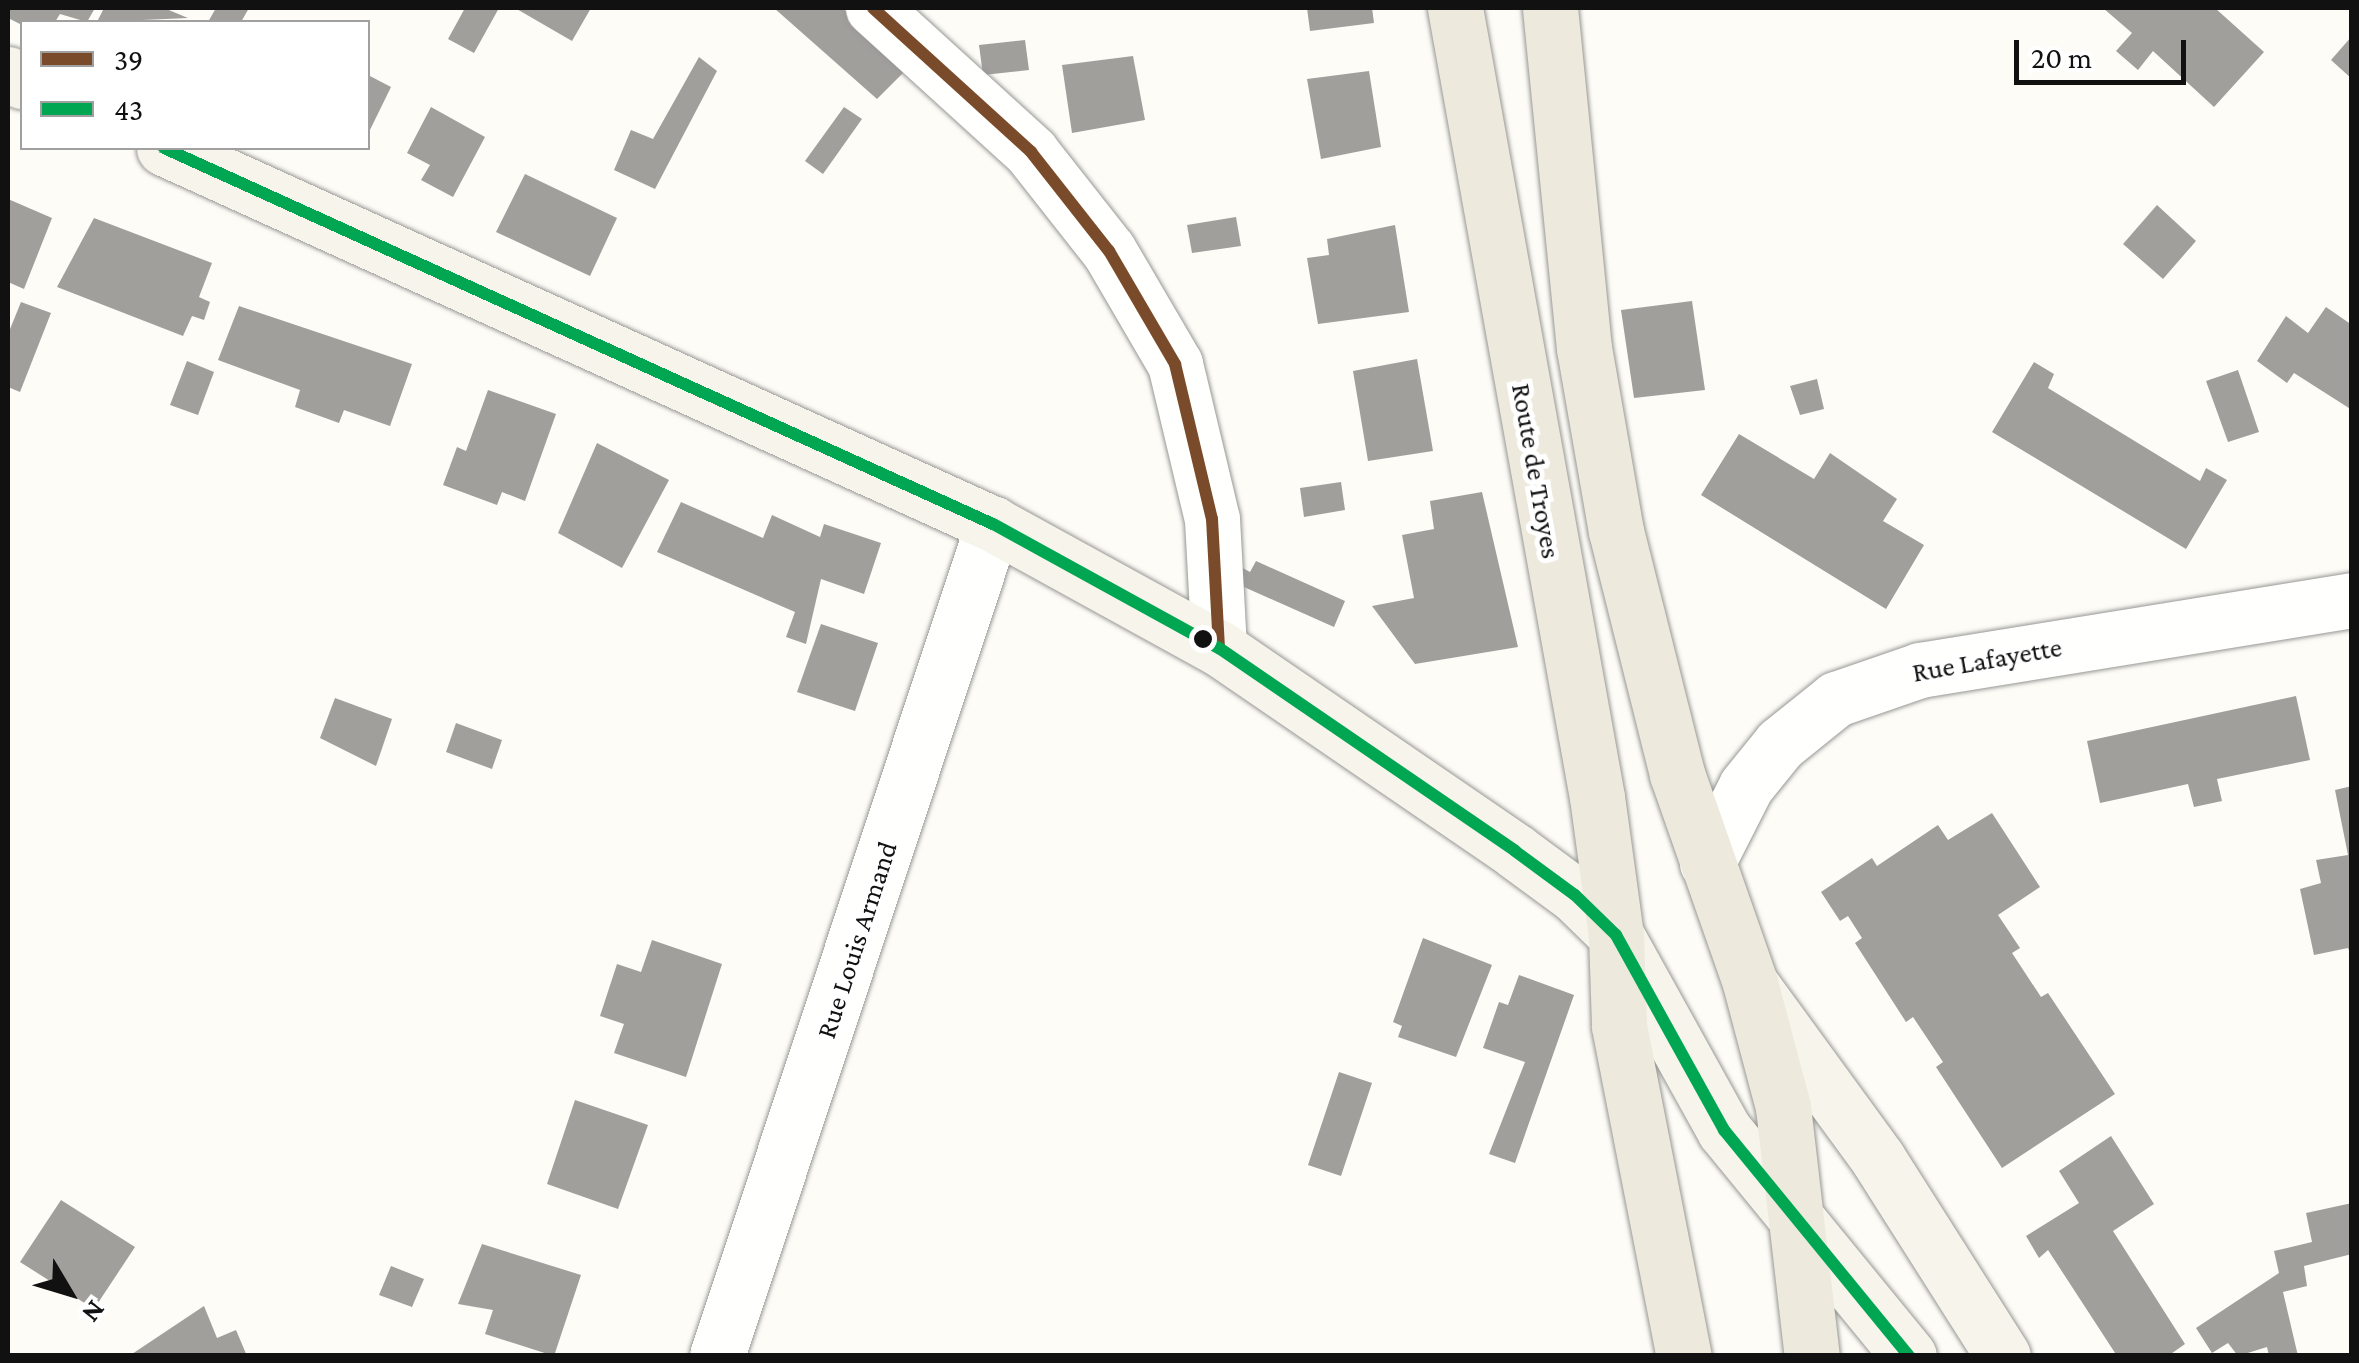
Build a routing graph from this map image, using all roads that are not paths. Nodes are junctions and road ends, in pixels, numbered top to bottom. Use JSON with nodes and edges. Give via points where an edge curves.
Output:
{"nodes":[{"id":1,"x":872,"y":8,"type":"edge"},
{"id":2,"x":1455,"y":8,"type":"edge"},
{"id":3,"x":1552,"y":11,"type":"edge"},
{"id":4,"x":168,"y":150,"type":"edge"},
{"id":5,"x":993,"y":524,"type":"junction"},
{"id":6,"x":2352,"y":600,"type":"edge"},
{"id":7,"x":1219,"y":648,"type":"junction"},
{"id":8,"x":1707,"y":863,"type":"junction"},
{"id":9,"x":1616,"y":936,"type":"junction"},
{"id":10,"x":1750,"y":983,"type":"junction"},
{"id":11,"x":1801,"y":1226,"type":"junction"},
{"id":12,"x":717,"y":1356,"type":"edge"},
{"id":13,"x":1684,"y":1356,"type":"edge"},
{"id":14,"x":1812,"y":1356,"type":"edge"},
{"id":15,"x":1909,"y":1356,"type":"edge"},
{"id":16,"x":2003,"y":1356,"type":"edge"}],
"edges":[{"from":1,"to":7,"type":"street","via":[[1031,152],[1109,252],[1175,364],[1212,520]]},
{"from":2,"to":9,"type":"main road","name":"Route de Troyes","via":[[1597,796]]},
{"from":3,"to":8,"type":"main road","via":[[1584,348],[1616,531],[1677,774]]},
{"from":4,"to":5,"type":"main road"},
{"from":5,"to":7,"type":"main road"},
{"from":5,"to":12,"type":"street","name":"Rue Louis Armand"},
{"from":6,"to":8,"type":"street","name":"Rue Lafayette","via":[[1920,670],[1836,699],[1780,744],[1746,786]]},
{"from":7,"to":9,"type":"main road","via":[[1530,862]]},
{"from":8,"to":10,"type":"main road"},
{"from":9,"to":11,"type":"main road","via":[[1698,1090]]},
{"from":9,"to":13,"type":"main road","name":"Route de Troyes","via":[[1619,1026]]},
{"from":10,"to":11,"type":"main road","via":[[1782,1108]]},
{"from":10,"to":16,"type":"main road","via":[[1878,1159]]},
{"from":11,"to":14,"type":"main road"},
{"from":11,"to":15,"type":"main road"}]}
